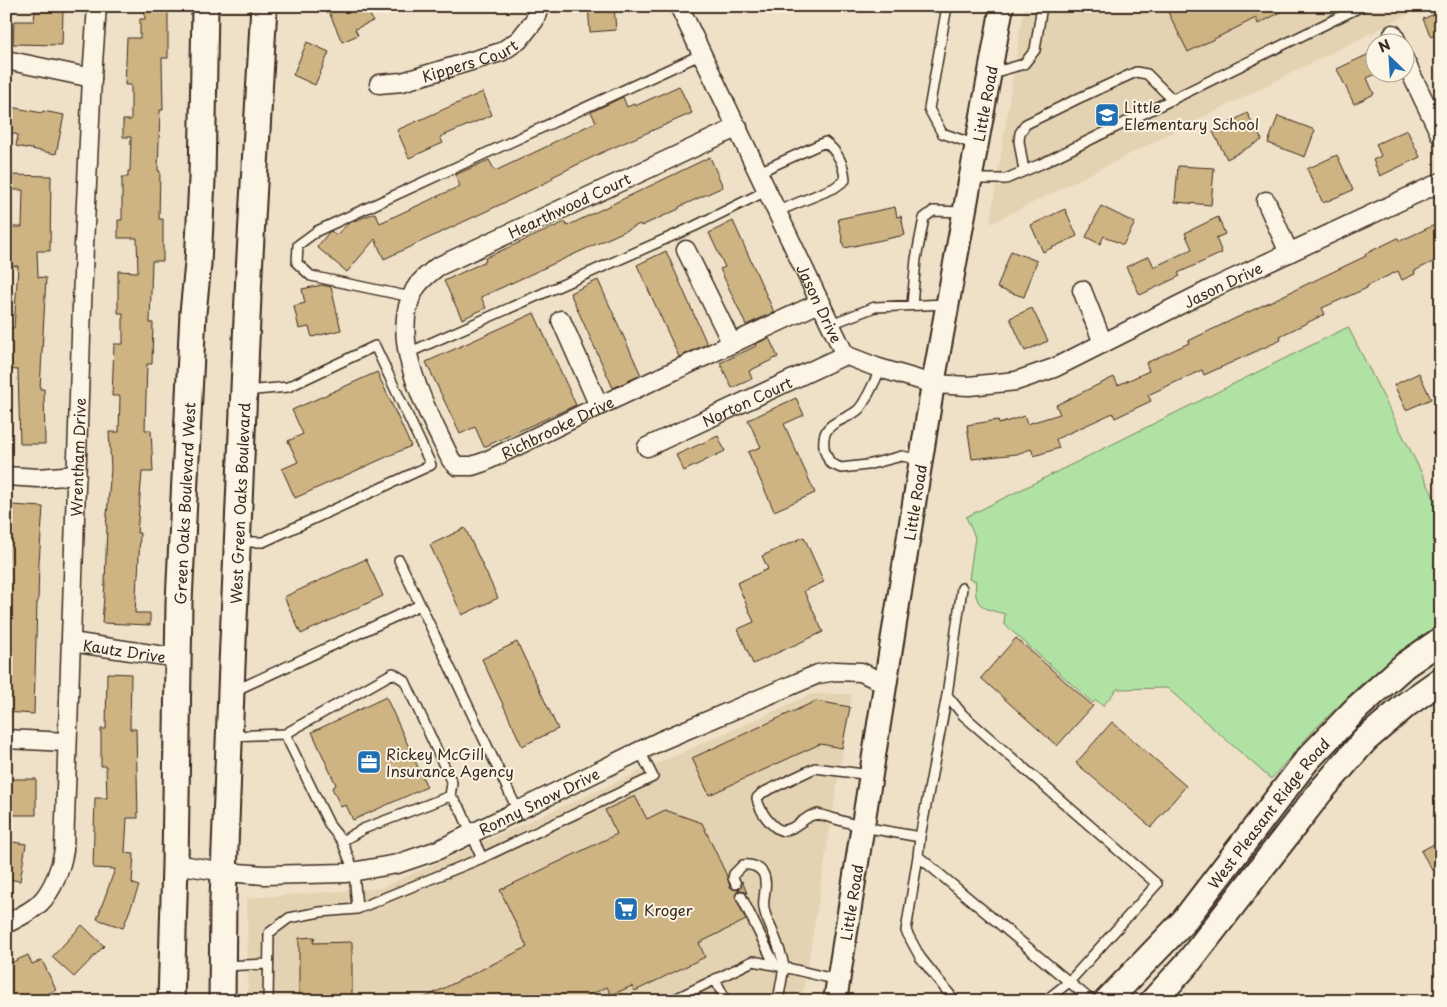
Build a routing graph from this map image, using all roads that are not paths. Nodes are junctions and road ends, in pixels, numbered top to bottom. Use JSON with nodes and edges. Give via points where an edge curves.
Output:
{"nodes":[{"id":1,"x":97,"y":6,"type":"edge"},
{"id":2,"x":205,"y":6,"type":"edge"},
{"id":3,"x":264,"y":6,"type":"edge"},
{"id":4,"x":540,"y":6,"type":"edge"},
{"id":5,"x":679,"y":6,"type":"edge"},
{"id":6,"x":947,"y":6,"type":"edge"},
{"id":7,"x":1002,"y":6,"type":"edge"},
{"id":8,"x":1042,"y":6,"type":"edge"},
{"id":9,"x":1362,"y":6,"type":"edge"},
{"id":10,"x":702,"y":54,"type":"junction"},
{"id":11,"x":6,"y":60,"type":"edge"},
{"id":12,"x":990,"y":74,"type":"junction"},
{"id":13,"x":92,"y":78,"type":"junction"},
{"id":14,"x":1414,"y":80,"type":"edge"},
{"id":15,"x":379,"y":84,"type":"dead end"},
{"id":16,"x":1173,"y":100,"type":"junction"},
{"id":17,"x":738,"y":127,"type":"junction"},
{"id":18,"x":1441,"y":136,"type":"edge"},
{"id":19,"x":977,"y":145,"type":"junction"},
{"id":20,"x":1024,"y":171,"type":"junction"},
{"id":21,"x":759,"y":172,"type":"junction"},
{"id":22,"x":970,"y":179,"type":"junction"},
{"id":23,"x":1441,"y":182,"type":"edge"},
{"id":24,"x":768,"y":190,"type":"junction"},
{"id":25,"x":1266,"y":201,"type":"dead end"},
{"id":26,"x":778,"y":212,"type":"junction"},
{"id":27,"x":964,"y":212,"type":"junction"},
{"id":28,"x":686,"y":250,"type":"dead end"},
{"id":29,"x":1289,"y":253,"type":"junction"},
{"id":30,"x":1082,"y":290,"type":"dead end"},
{"id":31,"x":411,"y":297,"type":"junction"},
{"id":32,"x":821,"y":302,"type":"junction"},
{"id":33,"x":947,"y":304,"type":"junction"},
{"id":34,"x":912,"y":305,"type":"junction"},
{"id":35,"x":561,"y":320,"type":"dead end"},
{"id":36,"x":831,"y":324,"type":"junction"},
{"id":37,"x":1104,"y":343,"type":"junction"},
{"id":38,"x":732,"y":344,"type":"junction"},
{"id":39,"x":408,"y":353,"type":"junction"},
{"id":40,"x":846,"y":355,"type":"junction"},
{"id":41,"x":881,"y":368,"type":"junction"},
{"id":42,"x":933,"y":384,"type":"junction"},
{"id":43,"x":244,"y":391,"type":"junction"},
{"id":44,"x":599,"y":406,"type":"junction"},
{"id":45,"x":647,"y":447,"type":"dead end"},
{"id":46,"x":921,"y":460,"type":"junction"},
{"id":47,"x":6,"y":476,"type":"edge"},
{"id":48,"x":77,"y":476,"type":"junction"},
{"id":49,"x":237,"y":542,"type":"junction"},
{"id":50,"x":398,"y":560,"type":"dead end"},
{"id":51,"x":962,"y":588,"type":"dead end"},
{"id":52,"x":420,"y":605,"type":"junction"},
{"id":53,"x":1441,"y":640,"type":"edge"},
{"id":54,"x":71,"y":642,"type":"junction"},
{"id":55,"x":178,"y":658,"type":"junction"},
{"id":56,"x":1441,"y":680,"type":"edge"},
{"id":57,"x":886,"y":684,"type":"junction"},
{"id":58,"x":231,"y":693,"type":"junction"},
{"id":59,"x":947,"y":695,"type":"junction"},
{"id":60,"x":285,"y":734,"type":"junction"},
{"id":61,"x":230,"y":736,"type":"junction"},
{"id":62,"x":6,"y":739,"type":"edge"},
{"id":63,"x":67,"y":742,"type":"junction"},
{"id":64,"x":640,"y":751,"type":"junction"},
{"id":65,"x":871,"y":776,"type":"junction"},
{"id":66,"x":450,"y":796,"type":"junction"},
{"id":67,"x":518,"y":811,"type":"junction"},
{"id":68,"x":863,"y":827,"type":"junction"},
{"id":69,"x":471,"y":833,"type":"junction"},
{"id":70,"x":920,"y":837,"type":"junction"},
{"id":71,"x":342,"y":841,"type":"junction"},
{"id":72,"x":918,"y":856,"type":"junction"},
{"id":73,"x":482,"y":858,"type":"junction"},
{"id":74,"x":175,"y":864,"type":"junction"},
{"id":75,"x":354,"y":871,"type":"junction"},
{"id":76,"x":225,"y":872,"type":"junction"},
{"id":77,"x":736,"y":884,"type":"dead end"},
{"id":78,"x":741,"y":896,"type":"dead end"},
{"id":79,"x":357,"y":909,"type":"junction"},
{"id":80,"x":6,"y":924,"type":"edge"},
{"id":81,"x":268,"y":964,"type":"junction"},
{"id":82,"x":223,"y":966,"type":"junction"},
{"id":83,"x":779,"y":966,"type":"junction"},
{"id":84,"x":715,"y":979,"type":"junction"},
{"id":85,"x":1069,"y":982,"type":"junction"},
{"id":86,"x":837,"y":991,"type":"edge"},
{"id":87,"x":674,"y":1000,"type":"edge"},
{"id":88,"x":171,"y":1001,"type":"edge"},
{"id":89,"x":222,"y":1001,"type":"edge"},
{"id":90,"x":268,"y":1001,"type":"edge"},
{"id":91,"x":726,"y":1001,"type":"edge"},
{"id":92,"x":778,"y":1001,"type":"edge"},
{"id":93,"x":954,"y":1001,"type":"edge"},
{"id":94,"x":1045,"y":1001,"type":"edge"},
{"id":95,"x":1092,"y":1001,"type":"edge"},
{"id":96,"x":1107,"y":1001,"type":"edge"},
{"id":97,"x":1153,"y":1001,"type":"edge"}],
"edges":[{"from":1,"to":13,"type":"street","name":"Wrentham Drive"},
{"from":2,"to":55,"type":"main road","name":"Green Oaks Boulevard West","via":[[202,179]]},
{"from":3,"to":43,"type":"main road","name":"West Green Oaks Boulevard"},
{"from":4,"to":15,"type":"street","name":"Kippers Court","via":[[534,21],[519,40],[501,52],[402,82]]},
{"from":5,"to":10,"type":"street","name":"Jason Drive"},
{"from":6,"to":19,"type":"lane","via":[[929,109],[942,133]]},
{"from":7,"to":12,"type":"street","name":"Little Road"},
{"from":8,"to":12,"type":"lane","via":[[1035,50],[1024,64]]},
{"from":9,"to":16,"type":"lane"},
{"from":10,"to":17,"type":"street","name":"Jason Drive"},
{"from":10,"to":31,"type":"lane","via":[[317,231],[298,246],[296,263],[311,276]]},
{"from":11,"to":13,"type":"street"},
{"from":12,"to":19,"type":"street","name":"Little Road"},
{"from":13,"to":48,"type":"street","name":"Wrentham Drive"},
{"from":14,"to":18,"type":"street"},
{"from":16,"to":20,"type":"lane"},
{"from":16,"to":20,"type":"lane","via":[[1147,74],[1136,72],[1077,99],[1026,124],[1019,141]]},
{"from":17,"to":21,"type":"street","name":"Jason Drive"},
{"from":17,"to":31,"type":"street","name":"Hearthwood Court","via":[[437,267],[421,280]]},
{"from":19,"to":22,"type":"street","name":"Little Road"},
{"from":20,"to":22,"type":"lane","via":[[1006,179]]},
{"from":21,"to":24,"type":"street","name":"Jason Drive"},
{"from":21,"to":26,"type":"lane","via":[[825,142],[834,148],[844,169],[845,180],[834,188]]},
{"from":22,"to":27,"type":"street","name":"Little Road"},
{"from":23,"to":29,"type":"street","name":"Jason Drive"},
{"from":24,"to":26,"type":"street","name":"Jason Drive"},
{"from":24,"to":39,"type":"lane","via":[[695,226]]},
{"from":25,"to":29,"type":"street"},
{"from":26,"to":32,"type":"street","name":"Jason Drive"},
{"from":27,"to":33,"type":"street","name":"Little Road"},
{"from":27,"to":34,"type":"lane","via":[[933,211],[924,218]]},
{"from":28,"to":38,"type":"street"},
{"from":29,"to":37,"type":"street","name":"Jason Drive"},
{"from":30,"to":37,"type":"street"},
{"from":31,"to":39,"type":"street","name":"Richbrooke Drive","via":[[405,322]]},
{"from":32,"to":36,"type":"street","name":"Jason Drive"},
{"from":32,"to":38,"type":"street","name":"Richbrooke Drive"},
{"from":33,"to":34,"type":"lane"},
{"from":33,"to":42,"type":"street","name":"Little Road"},
{"from":34,"to":36,"type":"lane","via":[[874,307]]},
{"from":35,"to":44,"type":"street"},
{"from":36,"to":40,"type":"street","name":"Jason Drive"},
{"from":37,"to":42,"type":"street","name":"Jason Drive","via":[[1054,368],[1016,381],[970,386]]},
{"from":38,"to":44,"type":"street","name":"Richbrooke Drive"},
{"from":39,"to":44,"type":"street","name":"Richbrooke Drive","via":[[430,417],[457,466],[484,462]]},
{"from":40,"to":41,"type":"street","name":"Jason Drive"},
{"from":40,"to":45,"type":"street","name":"Norton Court"},
{"from":41,"to":42,"type":"street","name":"Jason Drive"},
{"from":41,"to":46,"type":"lane","via":[[860,408],[827,428],[823,449],[830,463],[841,468],[902,456]]},
{"from":42,"to":46,"type":"street","name":"Little Road"},
{"from":43,"to":49,"type":"main road","name":"West Green Oaks Boulevard"},
{"from":43,"to":49,"type":"lane","via":[[288,387],[375,346],[431,465],[263,542]]},
{"from":46,"to":57,"type":"street","name":"Little Road"},
{"from":47,"to":48,"type":"street"},
{"from":48,"to":54,"type":"street","name":"Wrentham Drive"},
{"from":49,"to":58,"type":"main road","name":"West Green Oaks Boulevard"},
{"from":50,"to":52,"type":"lane"},
{"from":51,"to":59,"type":"lane"},
{"from":52,"to":58,"type":"lane"},
{"from":52,"to":67,"type":"lane"},
{"from":53,"to":96,"type":"main road","name":"West Pleasant Ridge Road","via":[[1405,665],[1307,760],[1183,922]]},
{"from":54,"to":55,"type":"street","name":"Kautz Drive"},
{"from":54,"to":63,"type":"street","name":"Wrentham Drive"},
{"from":55,"to":74,"type":"main road","name":"Green Oaks Boulevard West"},
{"from":56,"to":97,"type":"main road","name":"West Pleasant Ridge Road","via":[[1365,740],[1320,792],[1187,964]]},
{"from":57,"to":64,"type":"street","name":"Ronny Snow Drive","via":[[861,672],[818,674]]},
{"from":57,"to":65,"type":"street","name":"Little Road"},
{"from":58,"to":61,"type":"main road","name":"West Green Oaks Boulevard"},
{"from":59,"to":70,"type":"lane"},
{"from":59,"to":85,"type":"lane","via":[[962,715],[1157,884]]},
{"from":60,"to":61,"type":"lane"},
{"from":60,"to":66,"type":"lane","via":[[393,674],[405,681],[452,783]]},
{"from":60,"to":71,"type":"lane","via":[[330,826]]},
{"from":61,"to":76,"type":"main road","name":"West Green Oaks Boulevard"},
{"from":62,"to":63,"type":"street"},
{"from":63,"to":80,"type":"street","name":"Wrentham Drive","via":[[62,864],[40,903]]},
{"from":64,"to":67,"type":"street","name":"Ronny Snow Drive"},
{"from":64,"to":73,"type":"lane","via":[[653,777]]},
{"from":65,"to":68,"type":"street","name":"Little Road"},
{"from":65,"to":68,"type":"lane","via":[[816,768],[757,798],[758,805],[773,826],[783,831],[818,814]]},
{"from":66,"to":69,"type":"lane","via":[[461,810]]},
{"from":66,"to":71,"type":"lane","via":[[362,829]]},
{"from":67,"to":69,"type":"street","name":"Ronny Snow Drive"},
{"from":68,"to":70,"type":"lane"},
{"from":68,"to":86,"type":"street","name":"Little Road"},
{"from":69,"to":73,"type":"lane"},
{"from":69,"to":75,"type":"street","name":"Ronny Snow Drive","via":[[438,850],[397,864]]},
{"from":70,"to":72,"type":"lane"},
{"from":71,"to":75,"type":"lane"},
{"from":72,"to":85,"type":"lane"},
{"from":72,"to":93,"type":"lane","via":[[906,931],[920,957]]},
{"from":73,"to":79,"type":"lane"},
{"from":74,"to":76,"type":"street","name":"Ronny Snow Drive"},
{"from":74,"to":88,"type":"main road","name":"Green Oaks Boulevard West"},
{"from":75,"to":76,"type":"street","name":"Ronny Snow Drive","via":[[264,875]]},
{"from":75,"to":79,"type":"lane"},
{"from":76,"to":82,"type":"main road","name":"West Green Oaks Boulevard"},
{"from":77,"to":83,"type":"lane","via":[[734,874],[743,865],[752,865],[762,872],[764,911],[780,949]]},
{"from":78,"to":83,"type":"lane"},
{"from":79,"to":81,"type":"lane","via":[[289,918],[269,932]]},
{"from":81,"to":82,"type":"lane"},
{"from":81,"to":90,"type":"lane"},
{"from":82,"to":89,"type":"main road","name":"West Green Oaks Boulevard"},
{"from":83,"to":84,"type":"lane","via":[[753,961]]},
{"from":83,"to":86,"type":"lane"},
{"from":83,"to":92,"type":"lane"},
{"from":84,"to":87,"type":"lane"},
{"from":84,"to":91,"type":"lane"},
{"from":85,"to":94,"type":"lane"},
{"from":85,"to":95,"type":"lane"}]}
